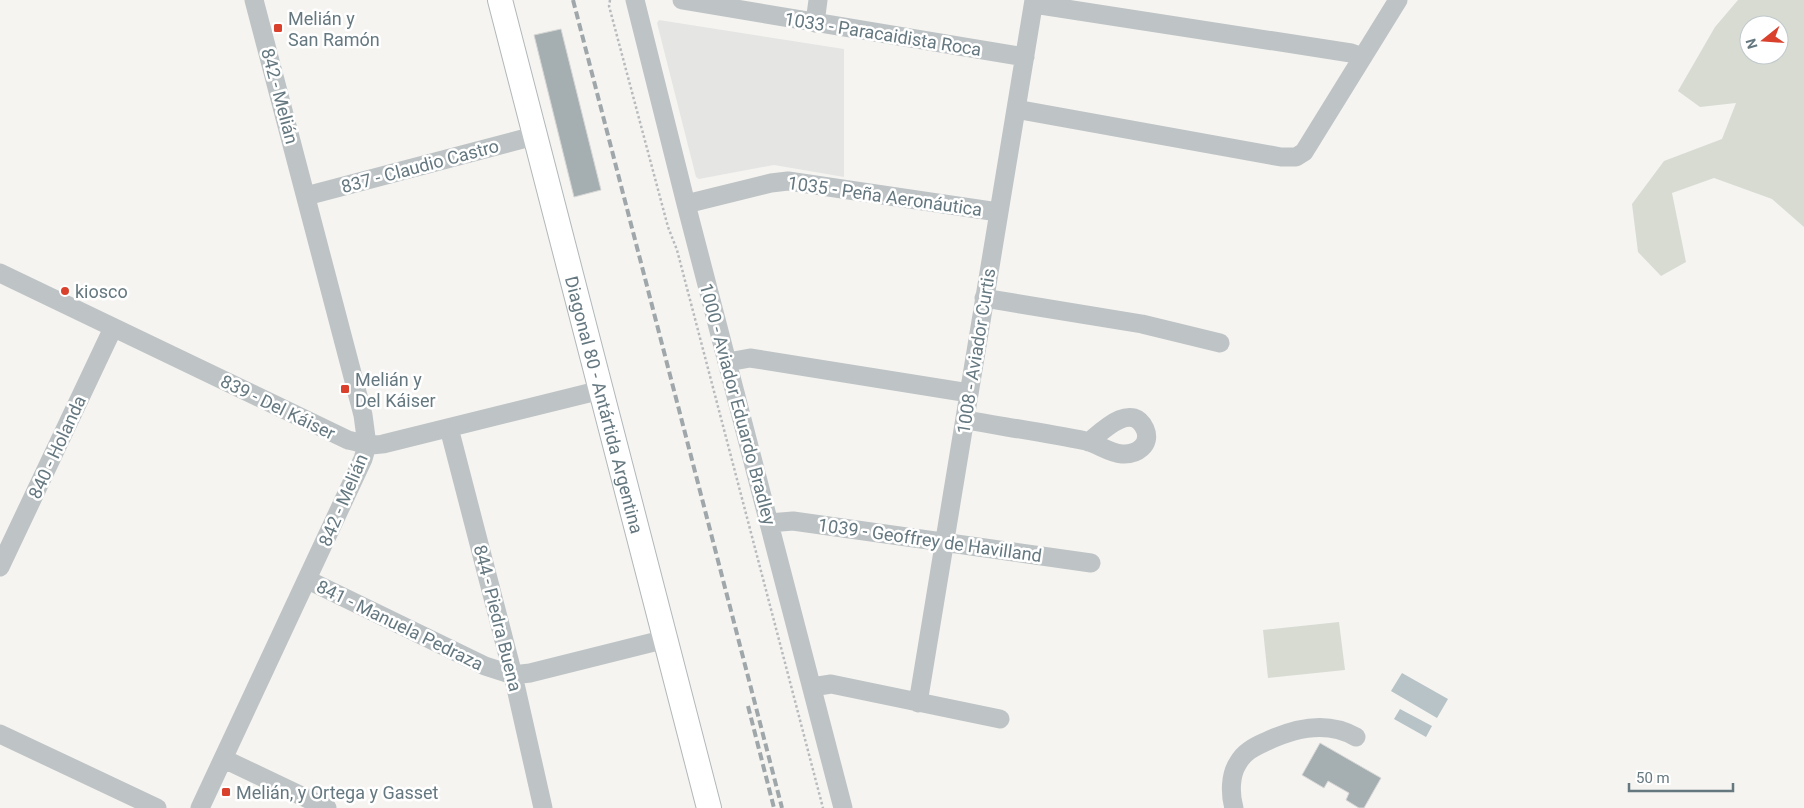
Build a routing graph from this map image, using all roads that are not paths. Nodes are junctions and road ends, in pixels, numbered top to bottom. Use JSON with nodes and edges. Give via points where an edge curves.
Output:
{"nodes":[{"id":1,"x":254,"y":0,"type":"edge"},
{"id":2,"x":500,"y":0,"type":"edge"},
{"id":3,"x":635,"y":0,"type":"edge"},
{"id":4,"x":682,"y":0,"type":"edge"},
{"id":5,"x":818,"y":0,"type":"edge"},
{"id":6,"x":1398,"y":0,"type":"edge"},
{"id":7,"x":1034,"y":2,"type":"edge"},
{"id":8,"x":815,"y":23,"type":"junction"},
{"id":9,"x":1024,"y":57,"type":"junction"},
{"id":10,"x":1362,"y":57,"type":"junction"},
{"id":11,"x":1016,"y":109,"type":"junction"},
{"id":12,"x":534,"y":136,"type":"junction"},
{"id":13,"x":306,"y":196,"type":"junction"},
{"id":14,"x":686,"y":204,"type":"junction"},
{"id":15,"x":998,"y":212,"type":"junction"},
{"id":16,"x":0,"y":273,"type":"edge"},
{"id":17,"x":984,"y":298,"type":"junction"},
{"id":18,"x":114,"y":328,"type":"junction"},
{"id":19,"x":1220,"y":343,"type":"dead end"},
{"id":20,"x":728,"y":362,"type":"junction"},
{"id":21,"x":601,"y":390,"type":"junction"},
{"id":22,"x":969,"y":393,"type":"junction"},
{"id":23,"x":966,"y":420,"type":"junction"},
{"id":24,"x":449,"y":428,"type":"junction"},
{"id":25,"x":1089,"y":442,"type":"dead end"},
{"id":26,"x":366,"y":444,"type":"junction"},
{"id":27,"x":769,"y":523,"type":"junction"},
{"id":28,"x":944,"y":543,"type":"junction"},
{"id":29,"x":1090,"y":563,"type":"dead end"},
{"id":30,"x":0,"y":567,"type":"edge"},
{"id":31,"x":308,"y":580,"type":"junction"},
{"id":32,"x":666,"y":639,"type":"junction"},
{"id":33,"x":513,"y":675,"type":"junction"},
{"id":34,"x":812,"y":687,"type":"junction"},
{"id":35,"x":918,"y":702,"type":"junction"},
{"id":36,"x":1000,"y":719,"type":"dead end"},
{"id":37,"x":0,"y":734,"type":"edge"},
{"id":38,"x":1356,"y":737,"type":"dead end"},
{"id":39,"x":224,"y":759,"type":"junction"},
{"id":40,"x":157,"y":808,"type":"edge"},
{"id":41,"x":200,"y":808,"type":"edge"},
{"id":42,"x":327,"y":808,"type":"edge"},
{"id":43,"x":543,"y":808,"type":"edge"},
{"id":44,"x":709,"y":808,"type":"edge"},
{"id":45,"x":843,"y":808,"type":"edge"},
{"id":46,"x":1234,"y":808,"type":"edge"}],
"edges":[{"from":1,"to":13,"type":"street","name":"842 - Melián"},
{"from":2,"to":12,"type":"main road","name":"Diagonal 80 - Antártida Argentina"},
{"from":3,"to":14,"type":"street","name":"1000 - Aviador Eduardo Bradley"},
{"from":4,"to":8,"type":"street","name":"1033 - Paracaidista Roca"},
{"from":5,"to":8,"type":"street"},
{"from":6,"to":10,"type":"street"},
{"from":7,"to":9,"type":"street","name":"1008 - Aviador Curtis"},
{"from":7,"to":10,"type":"street"},
{"from":8,"to":9,"type":"street","name":"1033 - Paracaidista Roca"},
{"from":9,"to":11,"type":"street","name":"1008 - Aviador Curtis"},
{"from":10,"to":11,"type":"street","via":[[1304,152],[1296,157]]},
{"from":11,"to":15,"type":"street","name":"1008 - Aviador Curtis"},
{"from":12,"to":13,"type":"street","name":"837 - Claudio Castro"},
{"from":12,"to":21,"type":"main road","name":"Diagonal 80 - Antártida Argentina"},
{"from":13,"to":26,"type":"street","name":"842 - Melián","via":[[363,415]]},
{"from":14,"to":15,"type":"street","name":"1035 - Peña Aeronáutica","via":[[788,180]]},
{"from":14,"to":20,"type":"street","name":"1000 - Aviador Eduardo Bradley"},
{"from":15,"to":17,"type":"street","name":"1008 - Aviador Curtis"},
{"from":16,"to":18,"type":"street","name":"839 - Del Káiser"},
{"from":17,"to":19,"type":"street","via":[[1142,324]]},
{"from":17,"to":22,"type":"street","name":"1008 - Aviador Curtis"},
{"from":18,"to":26,"type":"street","name":"839 - Del Káiser","via":[[348,440]]},
{"from":18,"to":30,"type":"street","name":"840 - Holanda"},
{"from":20,"to":22,"type":"street","via":[[750,358]]},
{"from":20,"to":27,"type":"street","name":"1000 - Aviador Eduardo Bradley"},
{"from":21,"to":24,"type":"street","name":"839 - Del Káiser"},
{"from":21,"to":32,"type":"main road","name":"Diagonal 80 - Antártida Argentina"},
{"from":22,"to":23,"type":"street","name":"1008 - Aviador Curtis"},
{"from":23,"to":25,"type":"street"},
{"from":23,"to":28,"type":"street","name":"1008 - Aviador Curtis"},
{"from":24,"to":26,"type":"street","name":"839 - Del Káiser","via":[[383,444]]},
{"from":24,"to":33,"type":"street","name":"844 - Piedra Buena"},
{"from":26,"to":31,"type":"street","name":"842 - Melián","via":[[363,459]]},
{"from":27,"to":28,"type":"street","name":"1039 - Geoffrey de Havilland","via":[[793,521]]},
{"from":27,"to":34,"type":"street","name":"1000 - Aviador Eduardo Bradley"},
{"from":28,"to":29,"type":"street","name":"1039 - Geoffrey de Havilland"},
{"from":28,"to":35,"type":"street","name":"1008 - Aviador Curtis"},
{"from":31,"to":33,"type":"street","name":"841 - Manuela Pedraza","via":[[485,666]]},
{"from":31,"to":39,"type":"street","name":"842 - Melián"},
{"from":32,"to":33,"type":"street","name":"841 - Manuela Pedraza","via":[[530,674]]},
{"from":32,"to":44,"type":"main road","name":"Diagonal 80 - Antártida Argentina"},
{"from":33,"to":43,"type":"street","name":"844 - Piedra Buena"},
{"from":34,"to":35,"type":"street","via":[[831,684]]},
{"from":34,"to":45,"type":"street","name":"1000 - Aviador Eduardo Bradley"},
{"from":35,"to":36,"type":"street"},
{"from":37,"to":40,"type":"street"},
{"from":38,"to":46,"type":"street","via":[[1336,728],[1307,728],[1281,734],[1251,748],[1233,773]]},
{"from":39,"to":41,"type":"street","name":"842 - Melián"},
{"from":39,"to":42,"type":"street"}]}
